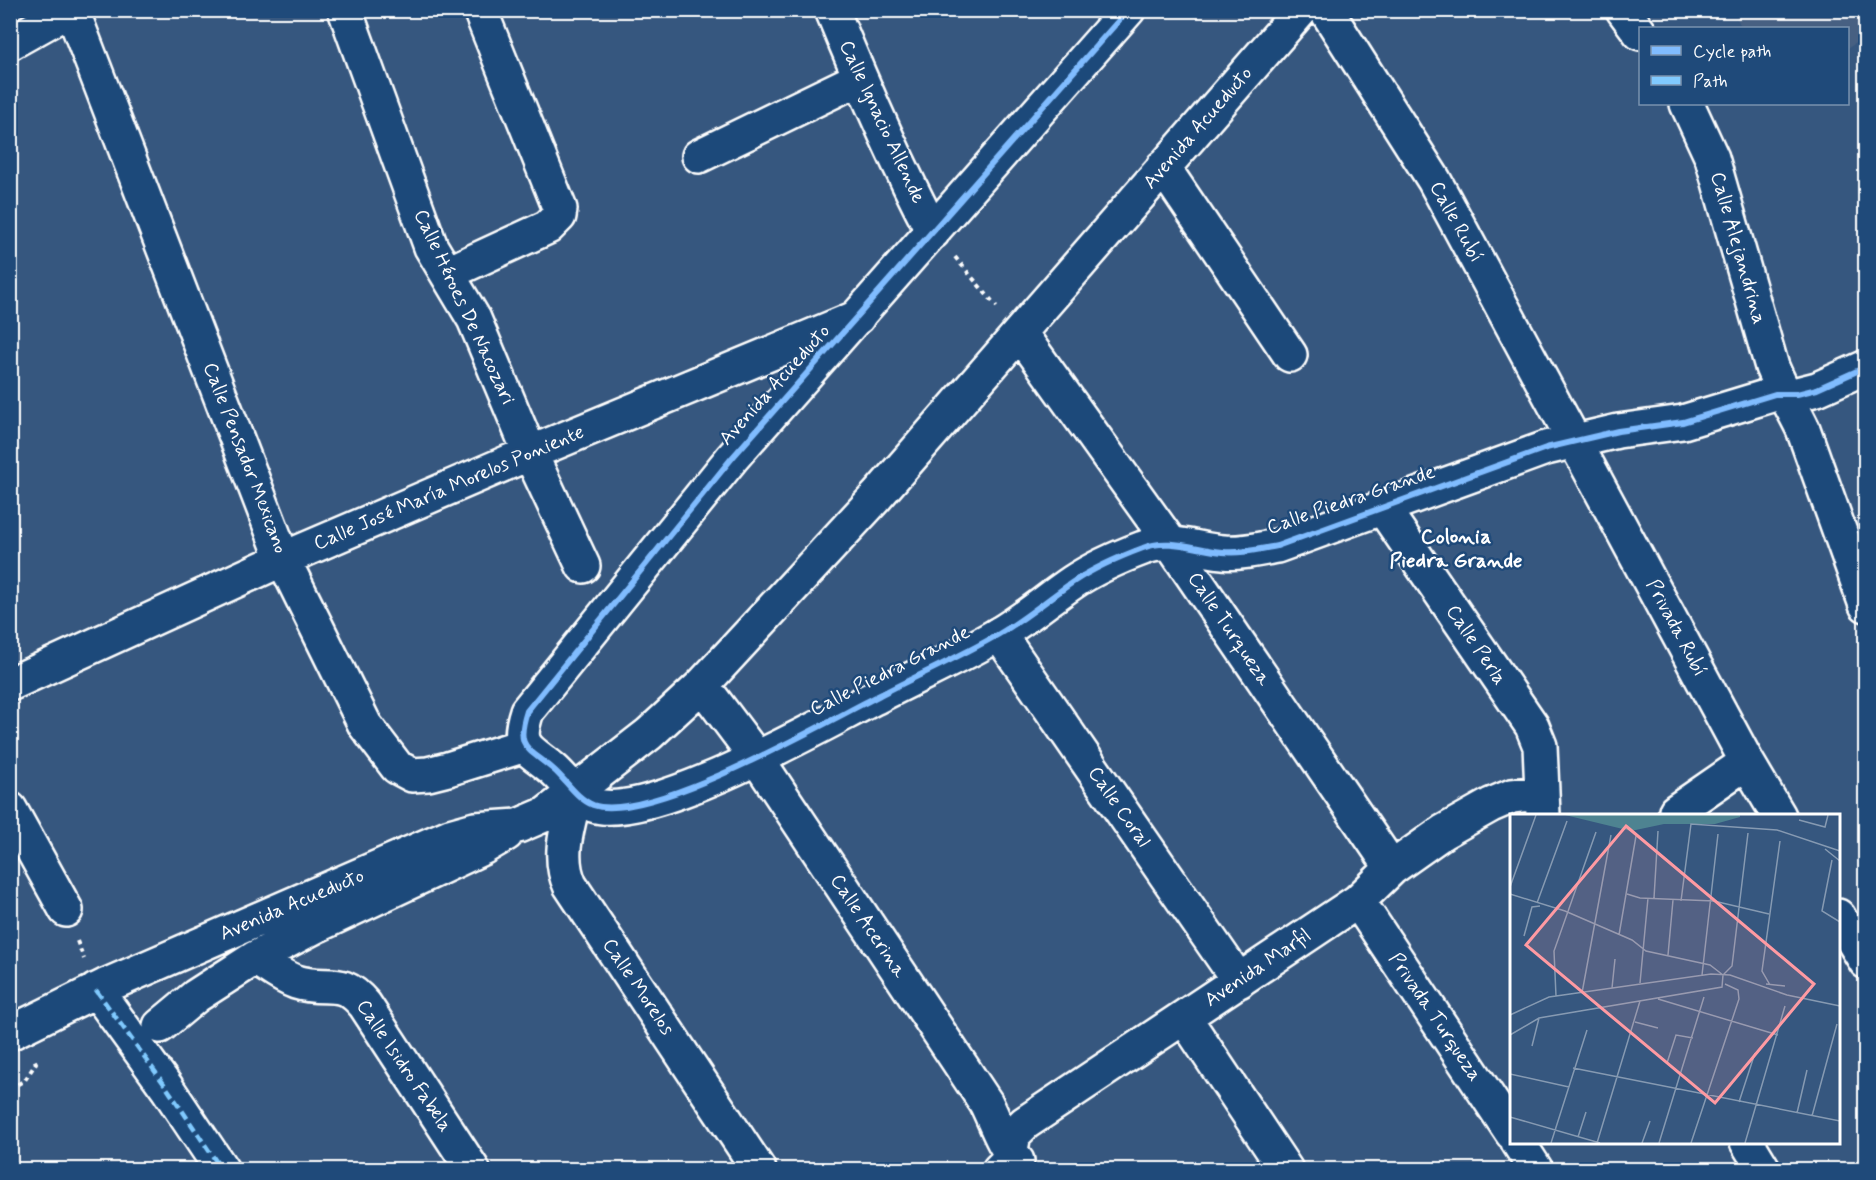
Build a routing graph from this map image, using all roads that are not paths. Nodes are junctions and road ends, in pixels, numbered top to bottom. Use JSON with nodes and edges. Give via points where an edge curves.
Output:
{"nodes":[{"id":1,"x":71,"y":10,"type":"edge"},
{"id":2,"x":345,"y":10,"type":"edge"},
{"id":3,"x":480,"y":10,"type":"edge"},
{"id":4,"x":832,"y":10,"type":"edge"},
{"id":5,"x":1128,"y":10,"type":"edge"},
{"id":6,"x":1301,"y":10,"type":"edge"},
{"id":7,"x":1326,"y":10,"type":"edge"},
{"id":8,"x":1623,"y":10,"type":"edge"},
{"id":9,"x":1639,"y":30,"type":"edge"},
{"id":10,"x":10,"y":43,"type":"edge"},
{"id":11,"x":860,"y":78,"type":"junction"},
{"id":12,"x":1687,"y":105,"type":"edge"},
{"id":13,"x":699,"y":156,"type":"dead end"},
{"id":14,"x":1163,"y":167,"type":"junction"},
{"id":15,"x":933,"y":232,"type":"junction"},
{"id":16,"x":448,"y":273,"type":"junction"},
{"id":17,"x":858,"y":316,"type":"junction"},
{"id":18,"x":1020,"y":333,"type":"junction"},
{"id":19,"x":1290,"y":355,"type":"dead end"},
{"id":20,"x":1866,"y":367,"type":"edge"},
{"id":21,"x":1783,"y":394,"type":"junction"},
{"id":22,"x":1575,"y":440,"type":"junction"},
{"id":23,"x":530,"y":453,"type":"junction"},
{"id":24,"x":1382,"y":507,"type":"junction"},
{"id":25,"x":1171,"y":544,"type":"junction"},
{"id":26,"x":283,"y":559,"type":"junction"},
{"id":27,"x":583,"y":566,"type":"dead end"},
{"id":28,"x":1866,"y":606,"type":"edge"},
{"id":29,"x":999,"y":634,"type":"junction"},
{"id":30,"x":10,"y":684,"type":"edge"},
{"id":31,"x":702,"y":685,"type":"junction"},
{"id":32,"x":525,"y":745,"type":"junction"},
{"id":33,"x":756,"y":758,"type":"junction"},
{"id":34,"x":1747,"y":762,"type":"junction"},
{"id":35,"x":576,"y":792,"type":"junction"},
{"id":36,"x":1542,"y":804,"type":"edge"},
{"id":37,"x":10,"y":809,"type":"edge"},
{"id":38,"x":1676,"y":811,"type":"dead end"},
{"id":39,"x":1778,"y":814,"type":"edge"},
{"id":40,"x":518,"y":826,"type":"junction"},
{"id":41,"x":1392,"y":868,"type":"junction"},
{"id":42,"x":1358,"y":901,"type":"junction"},
{"id":43,"x":66,"y":910,"type":"road end"},
{"id":44,"x":1840,"y":918,"type":"edge"},
{"id":45,"x":255,"y":958,"type":"junction"},
{"id":46,"x":1866,"y":962,"type":"edge"},
{"id":47,"x":1239,"y":981,"type":"junction"},
{"id":48,"x":96,"y":990,"type":"junction"},
{"id":49,"x":1184,"y":1017,"type":"junction"},
{"id":50,"x":160,"y":1026,"type":"dead end"},
{"id":51,"x":10,"y":1033,"type":"edge"},
{"id":52,"x":1510,"y":1130,"type":"edge"},
{"id":53,"x":1519,"y":1144,"type":"edge"},
{"id":54,"x":1748,"y":1144,"type":"edge"},
{"id":55,"x":1012,"y":1164,"type":"edge"},
{"id":56,"x":222,"y":1170,"type":"edge"},
{"id":57,"x":473,"y":1170,"type":"edge"},
{"id":58,"x":759,"y":1170,"type":"edge"},
{"id":59,"x":1286,"y":1170,"type":"edge"},
{"id":60,"x":1536,"y":1170,"type":"edge"},
{"id":61,"x":1764,"y":1170,"type":"edge"}],
"edges":[{"from":1,"to":10,"type":"street"},
{"from":1,"to":26,"type":"street","name":"Calle Pensador Mexicano"},
{"from":2,"to":16,"type":"street","name":"Calle Héroes De Nacozari","via":[[431,247]]},
{"from":3,"to":16,"type":"street","via":[[560,209],[559,216],[548,227]]},
{"from":4,"to":11,"type":"street","name":"Calle Ignacio Allende"},
{"from":5,"to":15,"type":"street","name":"Avenida Acueducto"},
{"from":6,"to":14,"type":"street","name":"Avenida Acueducto"},
{"from":7,"to":22,"type":"street","name":"Calle Rubí","via":[[1434,180]]},
{"from":8,"to":9,"type":"street"},
{"from":11,"to":13,"type":"street"},
{"from":11,"to":15,"type":"street","name":"Calle Ignacio Allende"},
{"from":12,"to":21,"type":"street","name":"Calle Alejandrina","via":[[1712,158]]},
{"from":14,"to":18,"type":"street","name":"Avenida Acueducto"},
{"from":14,"to":19,"type":"street"},
{"from":15,"to":17,"type":"street","name":"Avenida Acueducto"},
{"from":16,"to":23,"type":"street","name":"Calle Héroes De Nacozari","via":[[474,319]]},
{"from":17,"to":23,"type":"street","name":"Calle José María Morelos Poniente"},
{"from":17,"to":32,"type":"street","name":"Avenida Acueducto","via":[[732,458],[537,696],[522,725]]},
{"from":18,"to":25,"type":"street","name":"Calle Turqueza"},
{"from":18,"to":31,"type":"street","name":"Avenida Acueducto","via":[[877,496]]},
{"from":20,"to":21,"type":"street","name":"Calle Piedra Grande","via":[[1817,389]]},
{"from":21,"to":22,"type":"street","name":"Calle Piedra Grande","via":[[1683,422]]},
{"from":21,"to":28,"type":"street","name":"Calle Alejandrina","via":[[1803,429]]},
{"from":22,"to":24,"type":"street","name":"Calle Piedra Grande"},
{"from":22,"to":34,"type":"street","name":"Privada Rubí"},
{"from":23,"to":26,"type":"street","name":"Calle José María Morelos Poniente"},
{"from":23,"to":27,"type":"street","name":"Calle Héroes De Nacozari"},
{"from":24,"to":25,"type":"street","name":"Calle Piedra Grande","via":[[1277,546],[1223,552]]},
{"from":24,"to":36,"type":"street","name":"Calle Perla","via":[[1532,726],[1540,746]]},
{"from":25,"to":29,"type":"street","name":"Calle Piedra Grande","via":[[1146,546],[1094,570]]},
{"from":25,"to":41,"type":"street","name":"Calle Turqueza"},
{"from":26,"to":30,"type":"street","name":"Calle José María Morelos Poniente"},
{"from":26,"to":32,"type":"street","name":"Calle Pensador Mexicano","via":[[364,725],[397,767],[412,775],[428,774]]},
{"from":29,"to":33,"type":"street","name":"Calle Piedra Grande"},
{"from":29,"to":47,"type":"street","name":"Calle Coral"},
{"from":31,"to":33,"type":"street","name":"Calle Acerina"},
{"from":31,"to":35,"type":"street","name":"Avenida Acueducto","via":[[649,734]]},
{"from":32,"to":35,"type":"street"},
{"from":33,"to":35,"type":"street","name":"Calle Piedra Grande","via":[[646,803],[594,806]]},
{"from":33,"to":55,"type":"street","name":"Calle Acerina","via":[[986,1103]]},
{"from":34,"to":38,"type":"street"},
{"from":34,"to":39,"type":"street","name":"Privada Rubí"},
{"from":35,"to":40,"type":"street","name":"Avenida Acueducto","via":[[546,814]]},
{"from":35,"to":58,"type":"street","name":"Calle Morelos","via":[[563,854],[570,885]]},
{"from":36,"to":41,"type":"street","name":"Avenida Marfil","via":[[1512,796],[1443,832]]},
{"from":37,"to":43,"type":"street"},
{"from":40,"to":45,"type":"street","via":[[484,847]]},
{"from":40,"to":48,"type":"street","name":"Avenida Acueducto","via":[[475,829],[450,836]]},
{"from":41,"to":42,"type":"street","name":"Avenida Marfil"},
{"from":42,"to":47,"type":"street","name":"Avenida Marfil"},
{"from":42,"to":52,"type":"street","name":"Privada Turqueza"},
{"from":44,"to":46,"type":"street"},
{"from":45,"to":50,"type":"street","via":[[196,996]]},
{"from":45,"to":57,"type":"street","name":"Calle Isidro Fabela","via":[[290,980],[348,988],[355,993]]},
{"from":47,"to":49,"type":"street","name":"Avenida Marfil"},
{"from":48,"to":51,"type":"street","name":"Avenida Acueducto"},
{"from":48,"to":56,"type":"street"},
{"from":49,"to":55,"type":"street","name":"Avenida Marfil","via":[[1025,1123],[1014,1134]]},
{"from":49,"to":59,"type":"street"},
{"from":53,"to":60,"type":"street"},
{"from":54,"to":61,"type":"street"}]}
